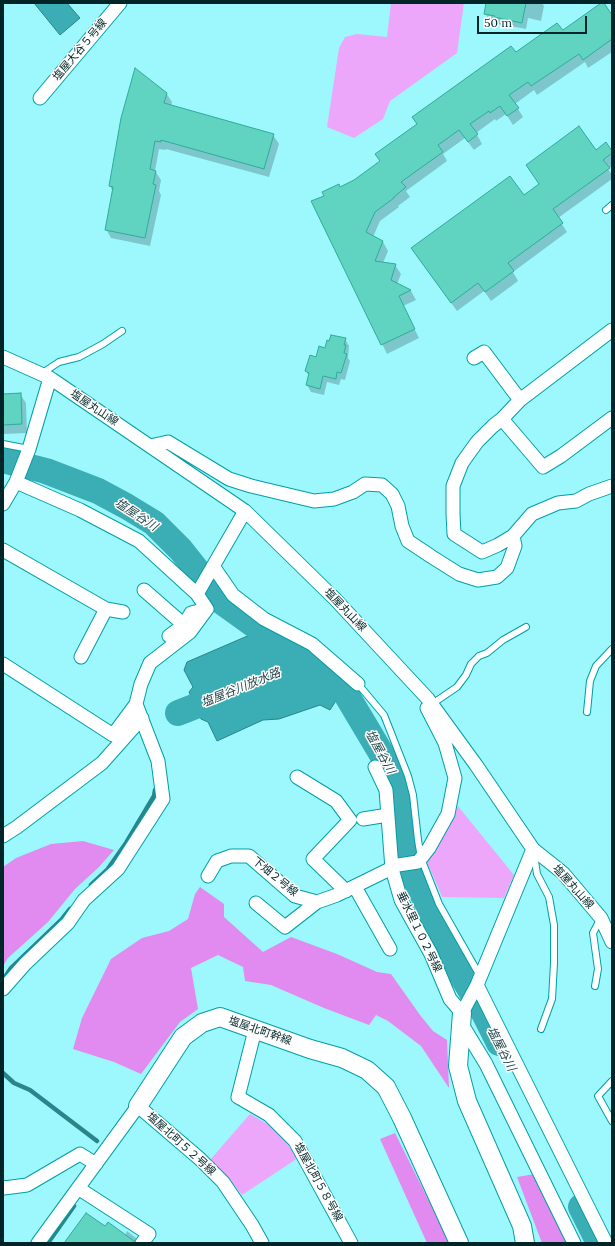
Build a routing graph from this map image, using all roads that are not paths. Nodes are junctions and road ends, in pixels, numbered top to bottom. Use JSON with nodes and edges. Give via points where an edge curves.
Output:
{"nodes":[{"id":1,"x":120,"y":3,"type":"edge"},
{"id":2,"x":40,"y":98,"type":"dead end"},
{"id":3,"x":612,"y":205,"type":"edge"},
{"id":4,"x":606,"y":210,"type":"dead end"},
{"id":5,"x":612,"y":330,"type":"edge"},
{"id":6,"x":122,"y":331,"type":"dead end"},
{"id":7,"x":3,"y":357,"type":"edge"},
{"id":8,"x":474,"y":358,"type":"dead end"},
{"id":9,"x":46,"y":376,"type":"junction"},
{"id":10,"x":520,"y":400,"type":"junction"},
{"id":11,"x":612,"y":418,"type":"edge"},
{"id":12,"x":502,"y":419,"type":"junction"},
{"id":13,"x":3,"y":444,"type":"edge"},
{"id":14,"x":150,"y":446,"type":"junction"},
{"id":15,"x":29,"y":449,"type":"junction"},
{"id":16,"x":16,"y":482,"type":"junction"},
{"id":17,"x":612,"y":486,"type":"edge"},
{"id":18,"x":3,"y":504,"type":"edge"},
{"id":19,"x":245,"y":512,"type":"junction"},
{"id":20,"x":513,"y":536,"type":"junction"},
{"id":21,"x":3,"y":550,"type":"edge"},
{"id":22,"x":213,"y":566,"type":"junction"},
{"id":23,"x":200,"y":589,"type":"junction"},
{"id":24,"x":144,"y":590,"type":"dead end"},
{"id":25,"x":106,"y":609,"type":"junction"},
{"id":26,"x":207,"y":609,"type":"junction"},
{"id":27,"x":123,"y":612,"type":"dead end"},
{"id":28,"x":184,"y":625,"type":"junction"},
{"id":29,"x":526,"y":627,"type":"dead end"},
{"id":30,"x":169,"y":636,"type":"dead end"},
{"id":31,"x":612,"y":649,"type":"edge"},
{"id":32,"x":80,"y":656,"type":"dead end"},
{"id":33,"x":3,"y":664,"type":"edge"},
{"id":34,"x":358,"y":684,"type":"joint"},
{"id":35,"x":430,"y":702,"type":"junction"},
{"id":36,"x":136,"y":704,"type":"junction"},
{"id":37,"x":586,"y":712,"type":"dead end"},
{"id":38,"x":142,"y":718,"type":"junction"},
{"id":39,"x":375,"y":767,"type":"dead end"},
{"id":40,"x":297,"y":777,"type":"dead end"},
{"id":41,"x":388,"y":815,"type":"junction"},
{"id":42,"x":363,"y":819,"type":"dead end"},
{"id":43,"x":3,"y":836,"type":"edge"},
{"id":44,"x":533,"y":848,"type":"junction"},
{"id":45,"x":419,"y":860,"type":"junction"},
{"id":46,"x":395,"y":867,"type":"junction"},
{"id":47,"x":208,"y":876,"type":"dead end"},
{"id":48,"x":351,"y":888,"type":"junction"},
{"id":49,"x":316,"y":902,"type":"junction"},
{"id":50,"x":256,"y":903,"type":"dead end"},
{"id":51,"x":601,"y":918,"type":"junction"},
{"id":52,"x":612,"y":942,"type":"edge"},
{"id":53,"x":390,"y":949,"type":"dead end"},
{"id":54,"x":479,"y":980,"type":"junction"},
{"id":55,"x":595,"y":986,"type":"dead end"},
{"id":56,"x":3,"y":989,"type":"edge"},
{"id":57,"x":462,"y":1018,"type":"junction"},
{"id":58,"x":541,"y":1029,"type":"dead end"},
{"id":59,"x":255,"y":1030,"type":"junction"},
{"id":60,"x":612,"y":1081,"type":"edge"},
{"id":61,"x":138,"y":1106,"type":"junction"},
{"id":62,"x":612,"y":1121,"type":"edge"},
{"id":63,"x":96,"y":1164,"type":"junction"},
{"id":64,"x":3,"y":1187,"type":"edge"},
{"id":65,"x":78,"y":1188,"type":"junction"},
{"id":66,"x":38,"y":1243,"type":"edge"},
{"id":67,"x":142,"y":1243,"type":"edge"},
{"id":68,"x":262,"y":1243,"type":"edge"},
{"id":69,"x":351,"y":1243,"type":"edge"},
{"id":70,"x":459,"y":1243,"type":"edge"},
{"id":71,"x":525,"y":1243,"type":"edge"},
{"id":72,"x":574,"y":1243,"type":"edge"},
{"id":73,"x":606,"y":1243,"type":"edge"}],
"edges":[{"from":1,"to":2,"type":"street","name":"塩屋大谷５号線"},
{"from":3,"to":4,"type":"lane"},
{"from":5,"to":10,"type":"street"},
{"from":6,"to":9,"type":"lane","via":[[79,357],[59,362]]},
{"from":7,"to":9,"type":"street","name":"塩屋丸山線"},
{"from":8,"to":10,"type":"street","via":[[484,352]]},
{"from":9,"to":14,"type":"street","name":"塩屋丸山線"},
{"from":9,"to":15,"type":"street"},
{"from":10,"to":12,"type":"street"},
{"from":11,"to":12,"type":"street","via":[[543,467]]},
{"from":12,"to":20,"type":"street","via":[[477,442],[462,463],[453,486],[454,534],[482,552]]},
{"from":13,"to":15,"type":"lane"},
{"from":14,"to":19,"type":"street","name":"塩屋丸山線"},
{"from":14,"to":20,"type":"street","via":[[168,442],[230,479],[314,501],[334,499],[365,484],[382,485],[392,494],[398,506],[408,541],[459,574],[478,580],[497,577],[507,568],[515,546]]},
{"from":15,"to":16,"type":"street"},
{"from":16,"to":18,"type":"street"},
{"from":16,"to":23,"type":"street","via":[[80,510],[139,541]]},
{"from":17,"to":20,"type":"street","via":[[576,501],[558,503],[532,514]]},
{"from":19,"to":22,"type":"street"},
{"from":19,"to":35,"type":"street","name":"塩屋丸山線","via":[[336,600]]},
{"from":21,"to":25,"type":"street"},
{"from":22,"to":23,"type":"street"},
{"from":22,"to":34,"type":"street","via":[[233,595],[264,619],[312,644]]},
{"from":23,"to":26,"type":"street"},
{"from":24,"to":28,"type":"street"},
{"from":25,"to":27,"type":"street"},
{"from":25,"to":32,"type":"street"},
{"from":26,"to":28,"type":"street","via":[[191,613]]},
{"from":26,"to":36,"type":"street","via":[[190,632],[150,663]]},
{"from":28,"to":30,"type":"street"},
{"from":29,"to":35,"type":"lane","via":[[479,656],[457,687]]},
{"from":31,"to":37,"type":"lane","via":[[596,666],[590,681]]},
{"from":33,"to":36,"type":"street","via":[[113,735]]},
{"from":34,"to":45,"type":"lane","via":[[384,715],[408,776],[413,795]]},
{"from":35,"to":44,"type":"street","name":"塩屋丸山線"},
{"from":35,"to":45,"type":"street","via":[[427,709],[445,743],[455,778],[448,814],[429,848]]},
{"from":36,"to":38,"type":"street"},
{"from":38,"to":43,"type":"street","via":[[102,763]]},
{"from":38,"to":56,"type":"street","via":[[158,761],[163,799],[118,870],[84,900],[68,923]]},
{"from":39,"to":41,"type":"street","name":"垂水里１０２号線","via":[[386,790]]},
{"from":40,"to":48,"type":"street","via":[[336,801],[350,820],[313,859]]},
{"from":41,"to":42,"type":"street"},
{"from":41,"to":46,"type":"street","name":"垂水里１０２号線"},
{"from":44,"to":51,"type":"street","name":"塩屋丸山線","via":[[563,873]]},
{"from":44,"to":54,"type":"street"},
{"from":44,"to":58,"type":"lane","via":[[537,874],[549,898],[554,925],[552,999]]},
{"from":45,"to":46,"type":"street"},
{"from":45,"to":54,"type":"lane"},
{"from":46,"to":48,"type":"street"},
{"from":46,"to":57,"type":"street","name":"垂水里１０２号線","via":[[401,900]]},
{"from":47,"to":49,"type":"street","name":"下畑２号線","via":[[217,861],[231,856],[249,856],[295,896]]},
{"from":48,"to":49,"type":"street"},
{"from":48,"to":53,"type":"street"},
{"from":49,"to":50,"type":"street","via":[[285,927]]},
{"from":51,"to":52,"type":"street","name":"塩屋丸山線"},
{"from":51,"to":55,"type":"lane","via":[[593,933],[598,969]]},
{"from":54,"to":57,"type":"street"},
{"from":54,"to":73,"type":"street"},
{"from":57,"to":71,"type":"street","via":[[458,1066],[467,1101],[522,1226]]},
{"from":57,"to":72,"type":"street","name":"垂水里１０２号線"},
{"from":59,"to":61,"type":"street","name":"塩屋北町幹線","via":[[220,1017],[202,1022],[183,1037]]},
{"from":59,"to":69,"type":"street","name":"塩屋北町５８号線","via":[[238,1097],[269,1115],[296,1141]]},
{"from":59,"to":70,"type":"street","name":"塩屋北町幹線","via":[[342,1058],[367,1070],[386,1088]]},
{"from":60,"to":62,"type":"lane","via":[[598,1096]]},
{"from":61,"to":63,"type":"street","name":"塩屋北町幹線"},
{"from":61,"to":68,"type":"street","name":"塩屋北町５２号線","via":[[223,1182]]},
{"from":63,"to":64,"type":"street","via":[[80,1154],[27,1185]]},
{"from":63,"to":65,"type":"street","name":"塩屋北町幹線"},
{"from":65,"to":66,"type":"street","name":"塩屋北町幹線"},
{"from":65,"to":67,"type":"street","via":[[149,1234]]}]}
